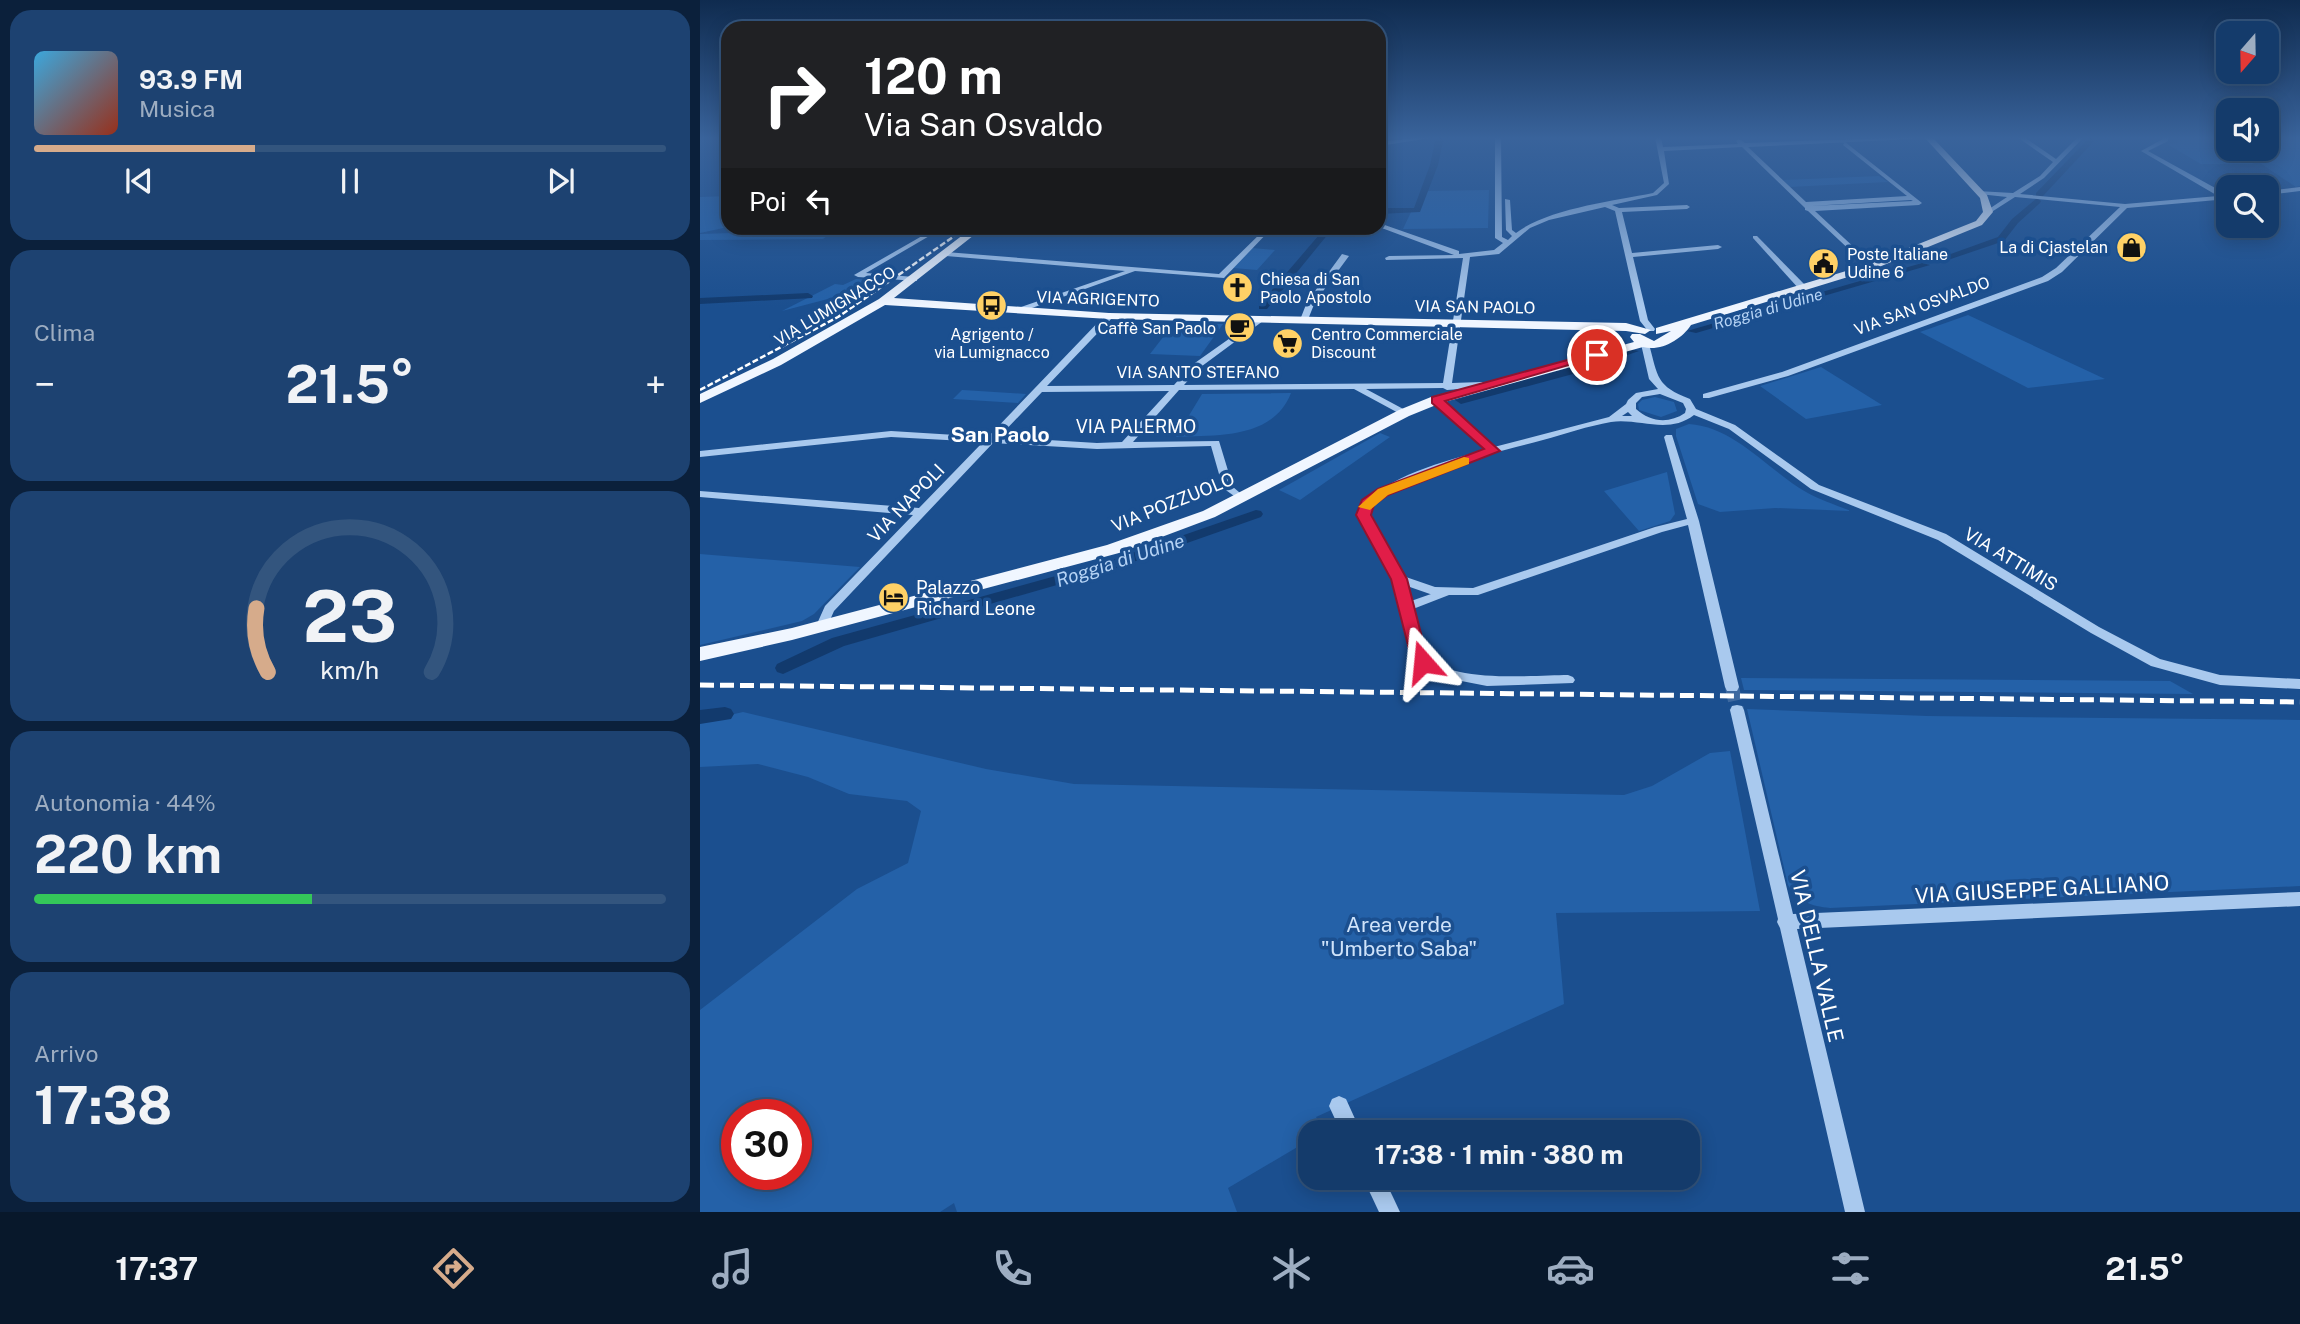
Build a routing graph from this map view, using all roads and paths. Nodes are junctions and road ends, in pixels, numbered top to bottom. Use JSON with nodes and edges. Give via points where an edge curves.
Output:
{"nodes":[{"id":1,"x":1499,"y":194,"type":"edge"},
{"id":2,"x":1507,"y":194,"type":"edge"},
{"id":3,"x":1652,"y":194,"type":"edge"},
{"id":4,"x":1791,"y":194,"type":"edge"},
{"id":5,"x":1907,"y":194,"type":"edge"},
{"id":6,"x":1981,"y":194,"type":"edge"},
{"id":7,"x":2002,"y":194,"type":"edge"},
{"id":8,"x":2015,"y":195,"type":"junction"},
{"id":9,"x":2216,"y":198,"type":"edge"},
{"id":10,"x":1608,"y":206,"type":"junction"},
{"id":11,"x":2125,"y":206,"type":"junction"},
{"id":12,"x":1687,"y":207,"type":"dead end"},
{"id":13,"x":1805,"y":207,"type":"junction"},
{"id":14,"x":1618,"y":210,"type":"junction"},
{"id":15,"x":1988,"y":212,"type":"junction"},
{"id":16,"x":1508,"y":223,"type":"junction"},
{"id":17,"x":1386,"y":227,"type":"edge"},
{"id":18,"x":1528,"y":228,"type":"junction"},
{"id":19,"x":928,"y":235,"type":"edge"},
{"id":20,"x":969,"y":235,"type":"edge"},
{"id":21,"x":1262,"y":235,"type":"edge"},
{"id":22,"x":1516,"y":237,"type":"junction"},
{"id":23,"x":1755,"y":237,"type":"dead end"},
{"id":24,"x":1509,"y":243,"type":"junction"},
{"id":25,"x":1718,"y":247,"type":"dead end"},
{"id":26,"x":946,"y":254,"type":"junction"},
{"id":27,"x":1467,"y":255,"type":"junction"},
{"id":28,"x":1630,"y":255,"type":"junction"},
{"id":29,"x":1345,"y":256,"type":"dead end"},
{"id":30,"x":1389,"y":258,"type":"dead end"},
{"id":31,"x":1870,"y":267,"type":"junction"},
{"id":32,"x":1134,"y":269,"type":"junction"},
{"id":33,"x":914,"y":279,"type":"junction"},
{"id":34,"x":1803,"y":288,"type":"junction"},
{"id":35,"x":883,"y":301,"type":"junction"},
{"id":36,"x":1018,"y":311,"type":"junction"},
{"id":37,"x":1109,"y":316,"type":"junction"},
{"id":38,"x":1178,"y":318,"type":"joint"},
{"id":39,"x":1260,"y":319,"type":"junction"},
{"id":40,"x":1304,"y":320,"type":"junction"},
{"id":41,"x":1458,"y":323,"type":"junction"},
{"id":42,"x":1652,"y":337,"type":"junction"},
{"id":43,"x":1654,"y":379,"type":"junction"},
{"id":44,"x":1482,"y":385,"type":"junction"},
{"id":45,"x":1447,"y":387,"type":"junction"},
{"id":46,"x":1356,"y":388,"type":"junction"},
{"id":47,"x":1039,"y":389,"type":"junction"},
{"id":48,"x":1174,"y":389,"type":"junction"},
{"id":49,"x":1666,"y":392,"type":"junction"},
{"id":50,"x":1645,"y":393,"type":"junction"},
{"id":51,"x":1678,"y":396,"type":"junction"},
{"id":52,"x":1706,"y":396,"type":"junction"},
{"id":53,"x":700,"y":399,"type":"edge"},
{"id":54,"x":1436,"y":400,"type":"junction"},
{"id":55,"x":1630,"y":406,"type":"junction"},
{"id":56,"x":1689,"y":411,"type":"junction"},
{"id":57,"x":1404,"y":413,"type":"junction"},
{"id":58,"x":1612,"y":419,"type":"junction"},
{"id":59,"x":1648,"y":420,"type":"junction"},
{"id":60,"x":1676,"y":422,"type":"junction"},
{"id":61,"x":1669,"y":437,"type":"junction"},
{"id":62,"x":992,"y":439,"type":"junction"},
{"id":63,"x":1125,"y":445,"type":"junction"},
{"id":64,"x":1493,"y":451,"type":"junction"},
{"id":65,"x":700,"y":454,"type":"edge"},
{"id":66,"x":700,"y":494,"type":"edge"},
{"id":67,"x":1241,"y":498,"type":"junction"},
{"id":68,"x":921,"y":512,"type":"junction"},
{"id":69,"x":1693,"y":521,"type":"junction"},
{"id":70,"x":1399,"y":579,"type":"junction"},
{"id":71,"x":1447,"y":593,"type":"junction"},
{"id":72,"x":1408,"y":606,"type":"junction"},
{"id":73,"x":822,"y":626,"type":"junction"},
{"id":74,"x":700,"y":654,"type":"edge"},
{"id":75,"x":1568,"y":680,"type":"dead end"},
{"id":76,"x":2300,"y":684,"type":"edge"},
{"id":77,"x":1732,"y":687,"type":"tunnel mouth"},
{"id":78,"x":1737,"y":710,"type":"tunnel mouth"},
{"id":79,"x":2300,"y":899,"type":"edge"},
{"id":80,"x":1786,"y":922,"type":"junction"},
{"id":81,"x":1339,"y":1105,"type":"dead end"},
{"id":82,"x":1346,"y":1120,"type":"edge"},
{"id":83,"x":1379,"y":1190,"type":"edge"},
{"id":84,"x":1390,"y":1212,"type":"edge"},
{"id":85,"x":1856,"y":1212,"type":"edge"}],
"edges":[{"from":1,"to":24,"type":"street","via":[[1499,238]]},
{"from":2,"to":16,"type":"street"},
{"from":3,"to":10,"type":"street"},
{"from":4,"to":13,"type":"street"},
{"from":5,"to":13,"type":"street","via":[[1919,203]]},
{"from":6,"to":15,"type":"main road"},
{"from":7,"to":8,"type":"street"},
{"from":8,"to":11,"type":"street"},
{"from":8,"to":15,"type":"street","name":"VIA POZZUOLO"},
{"from":9,"to":11,"type":"street"},
{"from":10,"to":14,"type":"street"},
{"from":10,"to":18,"type":"street","via":[[1561,213]]},
{"from":11,"to":52,"type":"street","name":"VIA SAN OSVALDO","via":[[2045,279],[1785,374]]},
{"from":12,"to":14,"type":"street"},
{"from":13,"to":31,"type":"street"},
{"from":14,"to":28,"type":"street"},
{"from":15,"to":31,"type":"main road","name":"VIA POZZUOLO","via":[[1979,223],[1958,234]]},
{"from":16,"to":18,"type":"street"},
{"from":16,"to":22,"type":"street"},
{"from":17,"to":27,"type":"street"},
{"from":18,"to":22,"type":"street"},
{"from":19,"to":33,"type":"street","via":[[859,275]]},
{"from":20,"to":26,"type":"main road","name":"VIA LUMIGNACCO"},
{"from":21,"to":32,"type":"street","via":[[1221,276]]},
{"from":22,"to":24,"type":"street"},
{"from":23,"to":34,"type":"street"},
{"from":24,"to":27,"type":"street","via":[[1496,252]]},
{"from":25,"to":28,"type":"street"},
{"from":26,"to":32,"type":"street"},
{"from":26,"to":33,"type":"main road","name":"VIA LUMIGNACCO"},
{"from":27,"to":30,"type":"street"},
{"from":27,"to":41,"type":"street"},
{"from":28,"to":42,"type":"street"},
{"from":29,"to":40,"type":"street","via":[[1311,302]]},
{"from":31,"to":34,"type":"main road","name":"VIA POZZUOLO"},
{"from":32,"to":36,"type":"street","name":"VIA AGRIGENTO"},
{"from":33,"to":35,"type":"main road","name":"VIA LUMIGNACCO"},
{"from":34,"to":42,"type":"main road","name":"VIA POZZUOLO"},
{"from":35,"to":36,"type":"main road","name":"VIA AGRIGENTO"},
{"from":35,"to":53,"type":"main road","name":"VIA LUMIGNACCO","via":[[777,362]]},
{"from":36,"to":37,"type":"main road","name":"VIA AGRIGENTO"},
{"from":37,"to":38,"type":"main road","name":"VIA AGRIGENTO"},
{"from":37,"to":47,"type":"street","name":"VIA NAPOLI"},
{"from":38,"to":39,"type":"main road","name":"VIA SAN PAOLO"},
{"from":39,"to":40,"type":"main road","name":"VIA SAN PAOLO"},
{"from":39,"to":48,"type":"street","via":[[1195,367]]},
{"from":40,"to":41,"type":"main road","name":"VIA SAN PAOLO"},
{"from":41,"to":42,"type":"main road","name":"VIA SAN PAOLO"},
{"from":41,"to":45,"type":"street"},
{"from":42,"to":43,"type":"street"},
{"from":42,"to":44,"type":"main road","name":"VIA POZZUOLO"},
{"from":43,"to":49,"type":"street"},
{"from":43,"to":50,"type":"street"},
{"from":44,"to":45,"type":"street","name":"VIA SANTO STEFANO"},
{"from":44,"to":54,"type":"main road","name":"VIA POZZUOLO"},
{"from":45,"to":46,"type":"street","name":"VIA SANTO STEFANO"},
{"from":46,"to":48,"type":"street","name":"VIA SANTO STEFANO"},
{"from":46,"to":57,"type":"street","name":"VIA SANTO STEFANO"},
{"from":47,"to":48,"type":"street","name":"VIA SANTO STEFANO"},
{"from":47,"to":62,"type":"street","name":"VIA NAPOLI"},
{"from":48,"to":63,"type":"street"},
{"from":49,"to":50,"type":"street"},
{"from":49,"to":51,"type":"street"},
{"from":50,"to":55,"type":"street"},
{"from":51,"to":52,"type":"street","name":"VIA SAN OSVALDO"},
{"from":51,"to":56,"type":"street"},
{"from":52,"to":56,"type":"street","name":"VIA SAN OSVALDO"},
{"from":54,"to":57,"type":"main road","name":"VIA POZZUOLO"},
{"from":54,"to":64,"type":"street"},
{"from":55,"to":58,"type":"street"},
{"from":55,"to":59,"type":"street"},
{"from":56,"to":60,"type":"street","name":"VIA SAN OSVALDO"},
{"from":56,"to":76,"type":"street","name":"VIA ATTIMIS","via":[[1740,432],[1815,487],[1942,537],[2156,663],[2220,680]]},
{"from":57,"to":67,"type":"main road","name":"VIA POZZUOLO"},
{"from":58,"to":59,"type":"street"},
{"from":58,"to":64,"type":"street"},
{"from":59,"to":60,"type":"street"},
{"from":59,"to":61,"type":"street"},
{"from":60,"to":61,"type":"street"},
{"from":61,"to":69,"type":"street"},
{"from":62,"to":63,"type":"street","name":"VIA PALERMO"},
{"from":62,"to":65,"type":"street","name":"VIA PALERMO","via":[[883,434]]},
{"from":62,"to":68,"type":"street","name":"VIA NAPOLI"},
{"from":63,"to":67,"type":"street","name":"VIA PALERMO","via":[[1215,443],[1228,488]]},
{"from":64,"to":70,"type":"street","via":[[1383,492],[1367,503],[1364,515]]},
{"from":66,"to":68,"type":"street"},
{"from":67,"to":73,"type":"main road","name":"VIA POZZUOLO","via":[[1174,529],[1113,549]]},
{"from":68,"to":73,"type":"street","name":"VIA NAPOLI","via":[[828,609]]},
{"from":69,"to":71,"type":"street","via":[[1484,590]]},
{"from":69,"to":77,"type":"street"},
{"from":70,"to":71,"type":"street"},
{"from":70,"to":72,"type":"street"},
{"from":71,"to":72,"type":"street"},
{"from":72,"to":75,"type":"street","via":[[1418,653],[1433,669],[1472,679]]},
{"from":73,"to":74,"type":"main road","name":"VIA POZZUOLO"},
{"from":78,"to":80,"type":"street","name":"VIA DELLA VALLE"},
{"from":79,"to":80,"type":"street","name":"VIA GIUSEPPE GALLIANO"},
{"from":80,"to":85,"type":"street","name":"VIA DELLA VALLE"},
{"from":81,"to":82,"type":"street"},
{"from":83,"to":84,"type":"street"}]}
